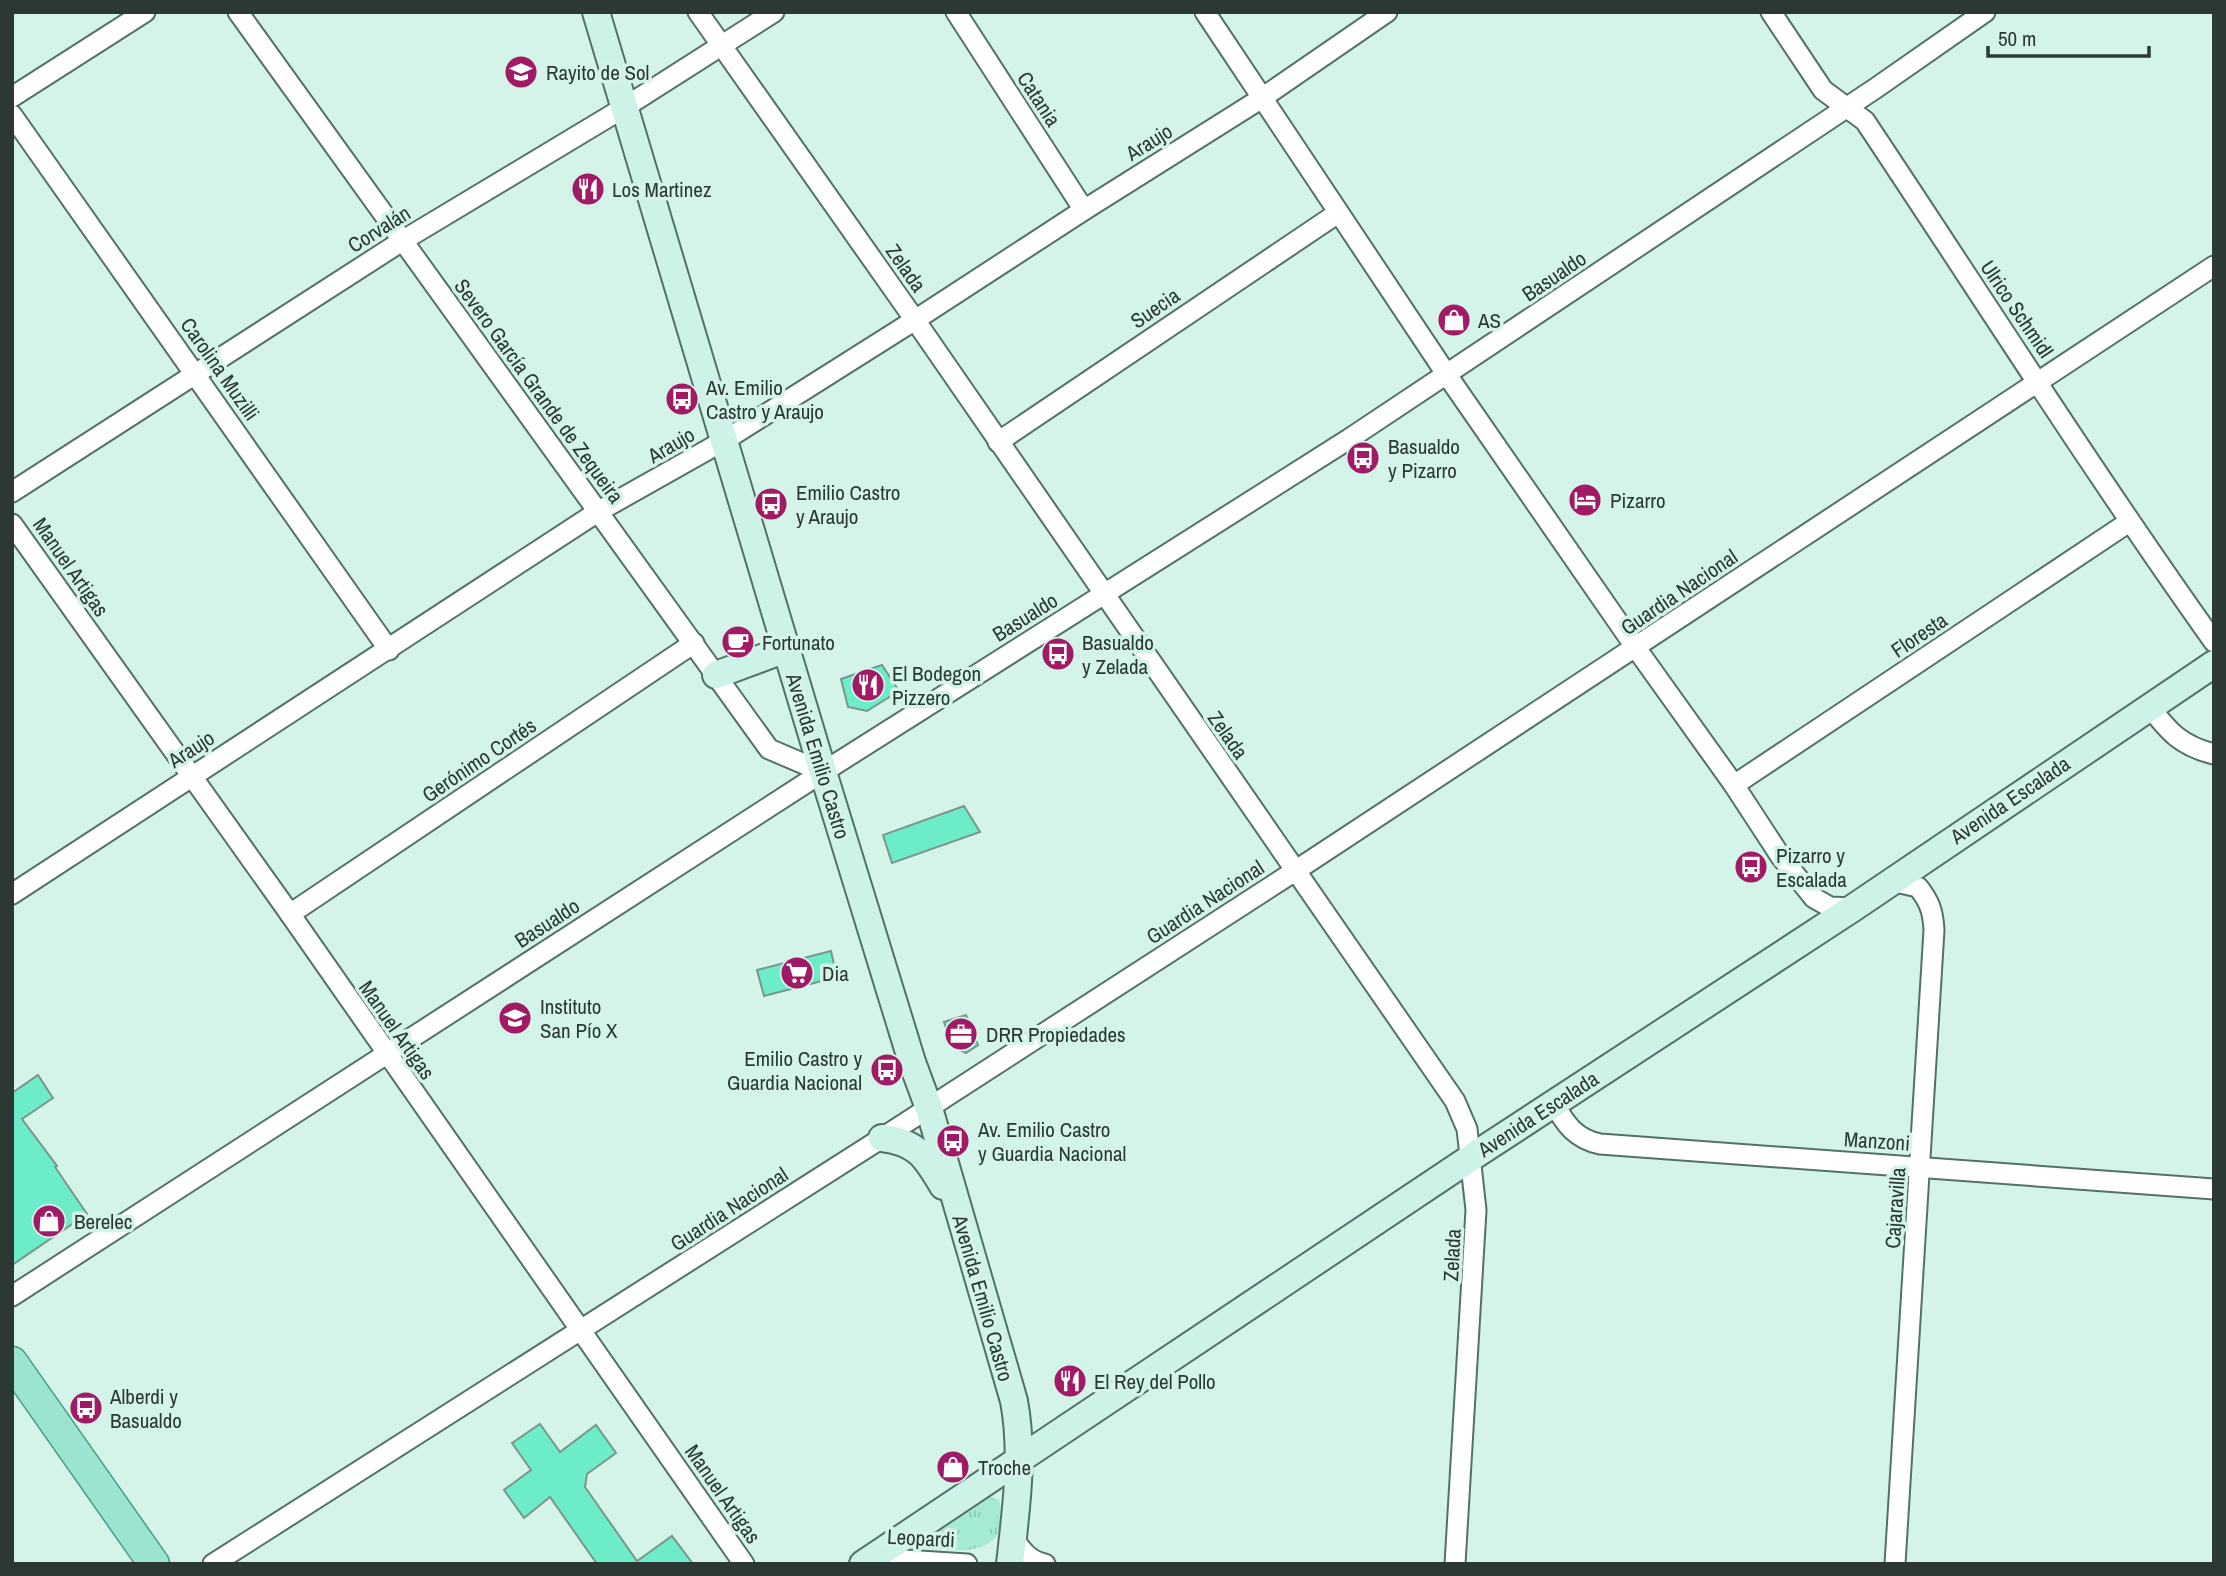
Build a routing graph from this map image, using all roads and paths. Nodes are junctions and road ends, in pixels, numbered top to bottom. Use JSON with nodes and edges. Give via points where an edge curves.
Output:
{"nodes":[{"id":1,"x":145,"y":12,"type":"edge"},
{"id":2,"x":238,"y":12,"type":"edge"},
{"id":3,"x":596,"y":12,"type":"edge"},
{"id":4,"x":698,"y":12,"type":"edge"},
{"id":5,"x":774,"y":12,"type":"edge"},
{"id":6,"x":956,"y":12,"type":"edge"},
{"id":7,"x":1205,"y":12,"type":"edge"},
{"id":8,"x":1387,"y":12,"type":"edge"},
{"id":9,"x":1770,"y":12,"type":"edge"},
{"id":10,"x":1985,"y":12,"type":"edge"},
{"id":11,"x":723,"y":45,"type":"junction"},
{"id":12,"x":12,"y":97,"type":"edge"},
{"id":13,"x":1262,"y":98,"type":"junction"},
{"id":14,"x":625,"y":107,"type":"junction"},
{"id":15,"x":1847,"y":107,"type":"junction"},
{"id":16,"x":12,"y":115,"type":"edge"},
{"id":17,"x":1084,"y":210,"type":"junction"},
{"id":18,"x":1338,"y":213,"type":"junction"},
{"id":19,"x":402,"y":241,"type":"junction"},
{"id":20,"x":2214,"y":266,"type":"edge"},
{"id":21,"x":915,"y":320,"type":"junction"},
{"id":22,"x":197,"y":375,"type":"junction"},
{"id":23,"x":1447,"y":375,"type":"junction"},
{"id":24,"x":2038,"y":381,"type":"junction"},
{"id":25,"x":724,"y":440,"type":"junction"},
{"id":26,"x":998,"y":442,"type":"junction"},
{"id":27,"x":12,"y":492,"type":"edge"},
{"id":28,"x":599,"y":511,"type":"junction"},
{"id":29,"x":2129,"y":522,"type":"junction"},
{"id":30,"x":12,"y":524,"type":"edge"},
{"id":31,"x":1103,"y":594,"type":"junction"},
{"id":32,"x":2214,"y":642,"type":"edge"},
{"id":33,"x":694,"y":643,"type":"junction"},
{"id":34,"x":1636,"y":648,"type":"junction"},
{"id":35,"x":786,"y":649,"type":"junction"},
{"id":36,"x":389,"y":650,"type":"junction"},
{"id":37,"x":2214,"y":664,"type":"edge"},
{"id":38,"x":716,"y":675,"type":"junction"},
{"id":39,"x":2149,"y":706,"type":"junction"},
{"id":40,"x":2214,"y":754,"type":"edge"},
{"id":41,"x":822,"y":772,"type":"junction"},
{"id":42,"x":190,"y":776,"type":"junction"},
{"id":43,"x":1734,"y":785,"type":"junction"},
{"id":44,"x":1295,"y":871,"type":"junction"},
{"id":45,"x":1891,"y":881,"type":"junction"},
{"id":46,"x":12,"y":894,"type":"edge"},
{"id":47,"x":1853,"y":908,"type":"junction"},
{"id":48,"x":290,"y":914,"type":"junction"},
{"id":49,"x":386,"y":1055,"type":"junction"},
{"id":50,"x":1554,"y":1104,"type":"junction"},
{"id":51,"x":929,"y":1108,"type":"junction"},
{"id":52,"x":882,"y":1138,"type":"junction"},
{"id":53,"x":1472,"y":1157,"type":"junction"},
{"id":54,"x":1920,"y":1167,"type":"junction"},
{"id":55,"x":2214,"y":1189,"type":"edge"},
{"id":56,"x":957,"y":1208,"type":"junction"},
{"id":57,"x":12,"y":1296,"type":"edge"},
{"id":58,"x":582,"y":1330,"type":"junction"},
{"id":59,"x":12,"y":1362,"type":"edge"},
{"id":60,"x":1020,"y":1460,"type":"junction"},
{"id":61,"x":1013,"y":1537,"type":"junction"},
{"id":62,"x":867,"y":1561,"type":"edge"},
{"id":63,"x":154,"y":1564,"type":"edge"},
{"id":64,"x":213,"y":1564,"type":"edge"},
{"id":65,"x":744,"y":1564,"type":"edge"},
{"id":66,"x":967,"y":1564,"type":"edge"},
{"id":67,"x":1010,"y":1564,"type":"edge"},
{"id":68,"x":1045,"y":1564,"type":"edge"},
{"id":69,"x":1455,"y":1564,"type":"edge"},
{"id":70,"x":1895,"y":1564,"type":"edge"}],
"edges":[{"from":1,"to":12,"type":"street"},
{"from":2,"to":19,"type":"street","name":"Severo García Grande de Zequeira"},
{"from":3,"to":14,"type":"street","name":"Avenida Emilio Castro"},
{"from":4,"to":11,"type":"street","name":"Zelada"},
{"from":5,"to":11,"type":"street","name":"Corvalán"},
{"from":6,"to":17,"type":"street","name":"Catania"},
{"from":7,"to":13,"type":"street"},
{"from":8,"to":13,"type":"street","name":"Araujo"},
{"from":9,"to":15,"type":"street","name":"Ulrico Schmidl","via":[[1824,90]]},
{"from":10,"to":15,"type":"street","name":"Basualdo"},
{"from":11,"to":14,"type":"street","name":"Corvalán"},
{"from":11,"to":21,"type":"street","name":"Zelada"},
{"from":13,"to":17,"type":"street","name":"Araujo"},
{"from":13,"to":18,"type":"street"},
{"from":14,"to":19,"type":"street","name":"Corvalán"},
{"from":14,"to":25,"type":"street","name":"Avenida Emilio Castro"},
{"from":15,"to":23,"type":"street","name":"Basualdo"},
{"from":15,"to":24,"type":"street","name":"Ulrico Schmidl","via":[[1865,121]]},
{"from":16,"to":22,"type":"street","name":"Carolina Muzilli"},
{"from":17,"to":21,"type":"street","name":"Araujo"},
{"from":18,"to":23,"type":"street"},
{"from":18,"to":26,"type":"street","name":"Suecia"},
{"from":19,"to":22,"type":"street","name":"Corvalán"},
{"from":19,"to":28,"type":"street","name":"Severo García Grande de Zequeira"},
{"from":20,"to":24,"type":"street","name":"Guardia Nacional"},
{"from":21,"to":25,"type":"street","name":"Araujo"},
{"from":21,"to":26,"type":"street","name":"Zelada"},
{"from":22,"to":27,"type":"street","name":"Corvalán"},
{"from":22,"to":36,"type":"street","name":"Carolina Muzilli"},
{"from":23,"to":31,"type":"street","name":"Basualdo"},
{"from":23,"to":34,"type":"street"},
{"from":24,"to":29,"type":"street","name":"Ulrico Schmidl"},
{"from":24,"to":34,"type":"street","name":"Guardia Nacional"},
{"from":25,"to":28,"type":"street","name":"Araujo"},
{"from":25,"to":35,"type":"street","name":"Avenida Emilio Castro"},
{"from":26,"to":31,"type":"street","name":"Zelada"},
{"from":28,"to":33,"type":"street","name":"Severo García Grande de Zequeira"},
{"from":28,"to":36,"type":"street","name":"Araujo"},
{"from":29,"to":32,"type":"street","name":"Ulrico Schmidl"},
{"from":29,"to":43,"type":"street","name":"Floresta"},
{"from":30,"to":42,"type":"street","name":"Manuel Artigas"},
{"from":31,"to":41,"type":"street","name":"Basualdo"},
{"from":31,"to":44,"type":"street","name":"Zelada"},
{"from":33,"to":38,"type":"street","name":"Severo García Grande de Zequeira"},
{"from":33,"to":48,"type":"street","name":"Gerónimo Cortés"},
{"from":34,"to":43,"type":"street"},
{"from":34,"to":44,"type":"street","name":"Guardia Nacional"},
{"from":35,"to":38,"type":"street"},
{"from":35,"to":41,"type":"street","name":"Avenida Emilio Castro"},
{"from":36,"to":42,"type":"street","name":"Araujo"},
{"from":37,"to":39,"type":"street","name":"Avenida Escalada"},
{"from":38,"to":41,"type":"street","name":"Severo García Grande de Zequeira","via":[[769,749]]},
{"from":39,"to":40,"type":"street","via":[[2186,745]]},
{"from":39,"to":45,"type":"street","name":"Avenida Escalada"},
{"from":41,"to":49,"type":"street","name":"Basualdo"},
{"from":41,"to":51,"type":"street","name":"Avenida Emilio Castro"},
{"from":42,"to":46,"type":"street","name":"Araujo"},
{"from":42,"to":48,"type":"street","name":"Manuel Artigas"},
{"from":43,"to":47,"type":"street","via":[[1814,898],[1830,907]]},
{"from":44,"to":51,"type":"street","name":"Guardia Nacional"},
{"from":44,"to":53,"type":"street","name":"Zelada","via":[[1455,1101]]},
{"from":45,"to":47,"type":"street","name":"Avenida Escalada"},
{"from":45,"to":54,"type":"street","name":"Cajaravilla","via":[[1918,887],[1933,912]]},
{"from":47,"to":50,"type":"street","name":"Avenida Escalada"},
{"from":48,"to":49,"type":"street","name":"Manuel Artigas"},
{"from":49,"to":57,"type":"street","name":"Basualdo"},
{"from":49,"to":58,"type":"street","name":"Manuel Artigas"},
{"from":50,"to":53,"type":"street","name":"Avenida Escalada"},
{"from":50,"to":54,"type":"street","name":"Manzoni","via":[[1574,1134],[1600,1144]]},
{"from":51,"to":52,"type":"street","name":"Guardia Nacional"},
{"from":51,"to":56,"type":"street","name":"Avenida Emilio Castro"},
{"from":52,"to":56,"type":"street","via":[[901,1140],[923,1155]]},
{"from":52,"to":58,"type":"street","name":"Guardia Nacional"},
{"from":53,"to":60,"type":"street","name":"Avenida Escalada"},
{"from":53,"to":69,"type":"street","name":"Zelada","via":[[1476,1231]]},
{"from":54,"to":55,"type":"street","name":"Manzoni"},
{"from":54,"to":70,"type":"street","name":"Cajaravilla"},
{"from":56,"to":60,"type":"street","name":"Avenida Emilio Castro","via":[[1014,1401]]},
{"from":58,"to":64,"type":"street","name":"Guardia Nacional"},
{"from":58,"to":65,"type":"street","name":"Manuel Artigas"},
{"from":59,"to":63,"type":"main road"},
{"from":60,"to":61,"type":"street","name":"Avenida Emilio Castro"},
{"from":60,"to":62,"type":"street","name":"Avenida Escalada"},
{"from":61,"to":67,"type":"street","name":"Avenida Emilio Castro"},
{"from":61,"to":68,"type":"street","via":[[1023,1552]]},
{"from":62,"to":66,"type":"street","name":"Leopardi"}]}
